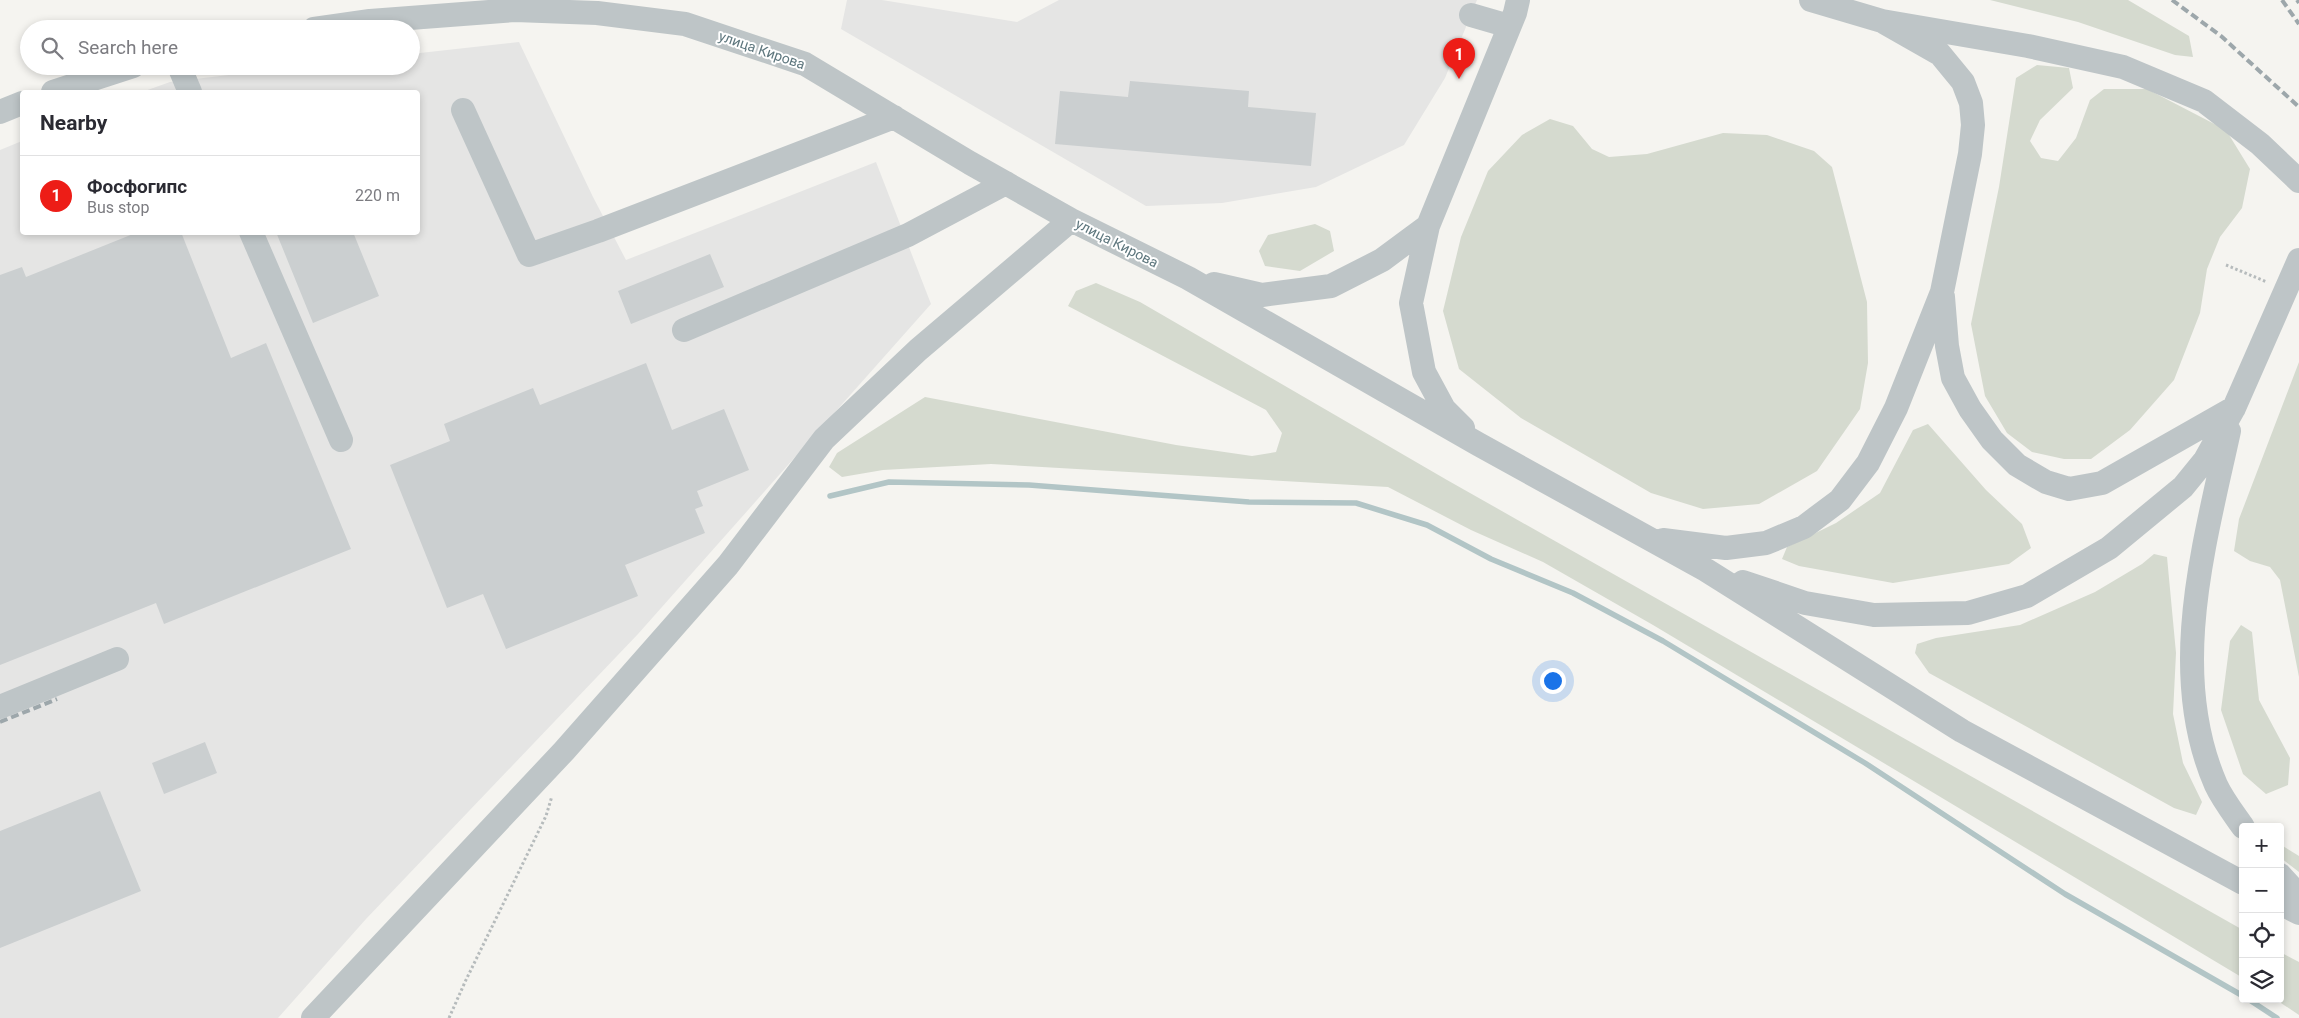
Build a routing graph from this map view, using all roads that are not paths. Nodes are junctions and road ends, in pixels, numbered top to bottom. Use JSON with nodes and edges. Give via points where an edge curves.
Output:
{"nodes":[{"id":1,"x":1811,"y":0,"type":"edge"},
{"id":2,"x":1518,"y":10,"type":"edge"},
{"id":3,"x":1471,"y":15,"type":"dead end"},
{"id":4,"x":383,"y":20,"type":"edge"},
{"id":5,"x":1882,"y":21,"type":"junction"},
{"id":6,"x":105,"y":75,"type":"edge"},
{"id":7,"x":183,"y":75,"type":"edge"},
{"id":8,"x":59,"y":90,"type":"edge"},
{"id":9,"x":189,"y":90,"type":"edge"},
{"id":10,"x":20,"y":104,"type":"edge"},
{"id":11,"x":463,"y":110,"type":"dead end"},
{"id":12,"x":0,"y":112,"type":"edge"},
{"id":13,"x":894,"y":117,"type":"junction"},
{"id":14,"x":2299,"y":181,"type":"edge"},
{"id":15,"x":1006,"y":183,"type":"junction"},
{"id":16,"x":1071,"y":220,"type":"junction"},
{"id":17,"x":1428,"y":226,"type":"junction"},
{"id":18,"x":252,"y":235,"type":"edge"},
{"id":19,"x":2299,"y":260,"type":"edge"},
{"id":20,"x":1188,"y":278,"type":"junction"},
{"id":21,"x":1942,"y":292,"type":"junction"},
{"id":22,"x":684,"y":330,"type":"dead end"},
{"id":23,"x":2234,"y":408,"type":"junction"},
{"id":24,"x":341,"y":440,"type":"dead end"},
{"id":25,"x":1478,"y":444,"type":"junction"},
{"id":26,"x":1650,"y":539,"type":"junction"},
{"id":27,"x":1706,"y":570,"type":"junction"},
{"id":28,"x":117,"y":659,"type":"dead end"},
{"id":29,"x":0,"y":707,"type":"edge"},
{"id":30,"x":2240,"y":823,"type":"edge"},
{"id":31,"x":2284,"y":879,"type":"edge"},
{"id":32,"x":2239,"y":881,"type":"edge"},
{"id":33,"x":2299,"y":896,"type":"edge"},
{"id":34,"x":2284,"y":905,"type":"edge"},
{"id":35,"x":2299,"y":913,"type":"edge"},
{"id":36,"x":313,"y":1018,"type":"edge"}],
"edges":[{"from":1,"to":5,"type":"street"},
{"from":2,"to":3,"type":"street"},
{"from":2,"to":17,"type":"street"},
{"from":4,"to":13,"type":"street","name":"улица Кирова","via":[[515,10],[597,13],[685,24],[805,64]]},
{"from":5,"to":14,"type":"street","via":[[2028,46],[2123,67],[2204,101],[2260,144]]},
{"from":5,"to":21,"type":"street","via":[[1940,54],[1963,82],[1971,103],[1974,125],[1970,154]]},
{"from":6,"to":8,"type":"street"},
{"from":7,"to":9,"type":"street"},
{"from":10,"to":12,"type":"street"},
{"from":11,"to":13,"type":"street","via":[[529,255]]},
{"from":13,"to":15,"type":"street","name":"улица Кирова"},
{"from":15,"to":16,"type":"street","name":"улица Кирова"},
{"from":15,"to":22,"type":"street","via":[[908,235]]},
{"from":16,"to":20,"type":"street","name":"улица Кирова"},
{"from":16,"to":36,"type":"street","via":[[918,350],[824,439],[728,565],[564,751]]},
{"from":17,"to":20,"type":"street","via":[[1382,260],[1331,286],[1262,295]]},
{"from":17,"to":25,"type":"street","via":[[1411,303],[1424,372],[1444,409]]},
{"from":18,"to":24,"type":"street"},
{"from":19,"to":23,"type":"street"},
{"from":20,"to":25,"type":"street"},
{"from":21,"to":23,"type":"street","via":[[1953,378],[1966,402],[1992,440],[2017,466],[2046,482],[2069,489],[2102,483]]},
{"from":21,"to":26,"type":"street","via":[[1896,408],[1868,463],[1840,500],[1804,527],[1766,543],[1726,548]]},
{"from":23,"to":27,"type":"street","via":[[2205,460],[2183,488],[2110,548],[2027,596],[1968,613],[1874,615],[1805,603]]},
{"from":23,"to":30,"type":"street","via":[[2200,578],[2192,645],[2192,680],[2204,754],[2217,787]]},
{"from":25,"to":26,"type":"street"},
{"from":26,"to":27,"type":"street"},
{"from":27,"to":32,"type":"street","via":[[1962,732]]},
{"from":28,"to":29,"type":"street"},
{"from":31,"to":33,"type":"street"},
{"from":34,"to":35,"type":"street"}]}
